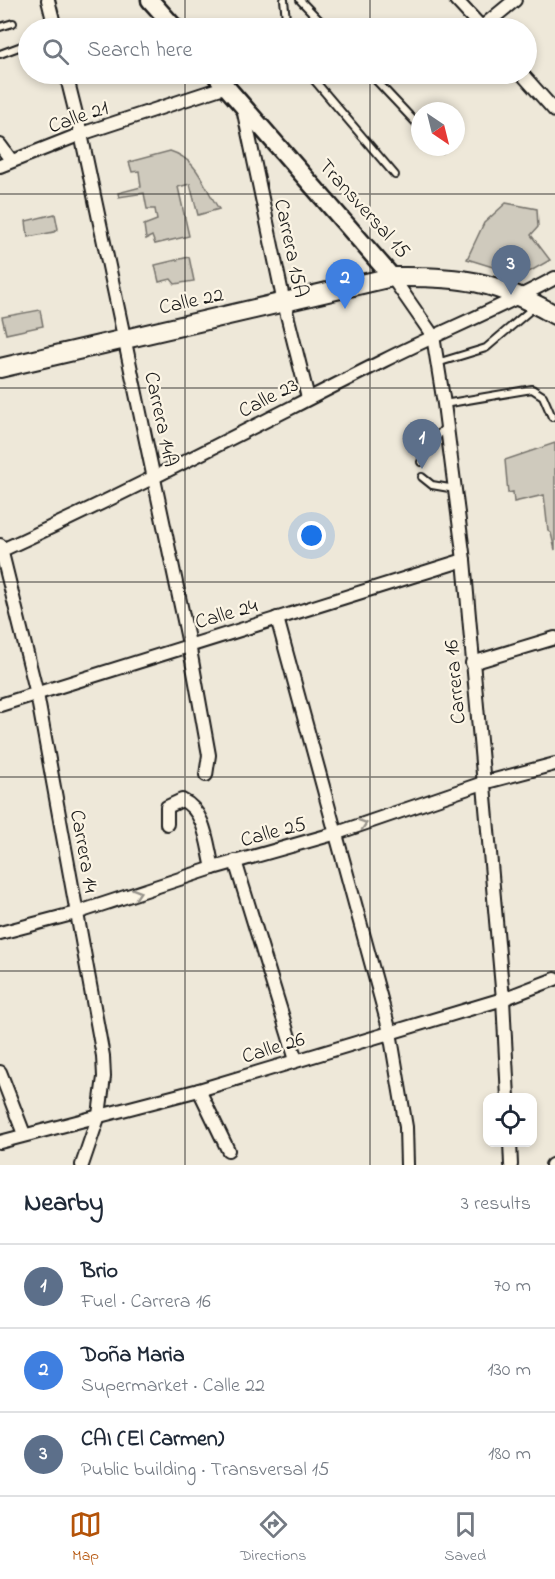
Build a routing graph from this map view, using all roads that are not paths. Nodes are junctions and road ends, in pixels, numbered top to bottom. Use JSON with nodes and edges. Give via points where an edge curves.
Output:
{"nodes":[{"id":1,"x":48,"y":0,"type":"edge"},
{"id":2,"x":150,"y":0,"type":"edge"},
{"id":3,"x":284,"y":0,"type":"edge"},
{"id":4,"x":300,"y":0,"type":"edge"},
{"id":5,"x":456,"y":0,"type":"edge"},
{"id":6,"x":515,"y":0,"type":"edge"},
{"id":7,"x":52,"y":18,"type":"edge"},
{"id":8,"x":166,"y":18,"type":"edge"},
{"id":9,"x":285,"y":18,"type":"edge"},
{"id":10,"x":317,"y":18,"type":"edge"},
{"id":11,"x":472,"y":18,"type":"edge"},
{"id":12,"x":493,"y":18,"type":"edge"},
{"id":13,"x":13,"y":23,"type":"dead end"},
{"id":14,"x":0,"y":27,"type":"edge"},
{"id":15,"x":18,"y":47,"type":"edge"},
{"id":16,"x":0,"y":54,"type":"edge"},
{"id":17,"x":68,"y":84,"type":"edge"},
{"id":18,"x":318,"y":84,"type":"edge"},
{"id":19,"x":379,"y":84,"type":"edge"},
{"id":20,"x":531,"y":84,"type":"edge"},
{"id":21,"x":227,"y":86,"type":"joint"},
{"id":22,"x":242,"y":104,"type":"junction"},
{"id":23,"x":555,"y":111,"type":"edge"},
{"id":24,"x":411,"y":117,"type":"edge"},
{"id":25,"x":81,"y":134,"type":"junction"},
{"id":26,"x":0,"y":145,"type":"edge"},
{"id":27,"x":5,"y":163,"type":"edge"},
{"id":28,"x":395,"y":175,"type":"dead end"},
{"id":29,"x":392,"y":277,"type":"junction"},
{"id":30,"x":555,"y":278,"type":"edge"},
{"id":31,"x":529,"y":300,"type":"junction"},
{"id":32,"x":284,"y":303,"type":"junction"},
{"id":33,"x":555,"y":315,"type":"edge"},
{"id":34,"x":433,"y":336,"type":"junction"},
{"id":35,"x":125,"y":337,"type":"junction"},
{"id":36,"x":437,"y":363,"type":"junction"},
{"id":37,"x":0,"y":368,"type":"edge"},
{"id":38,"x":308,"y":398,"type":"junction"},
{"id":39,"x":444,"y":404,"type":"junction"},
{"id":40,"x":552,"y":417,"type":"dead end"},
{"id":41,"x":447,"y":425,"type":"junction"},
{"id":42,"x":421,"y":462,"type":"dead end"},
{"id":43,"x":155,"y":477,"type":"junction"},
{"id":44,"x":422,"y":477,"type":"dead end"},
{"id":45,"x":455,"y":489,"type":"junction"},
{"id":46,"x":0,"y":549,"type":"edge"},
{"id":47,"x":464,"y":560,"type":"junction"},
{"id":48,"x":277,"y":618,"type":"junction"},
{"id":49,"x":555,"y":638,"type":"edge"},
{"id":50,"x":189,"y":645,"type":"junction"},
{"id":51,"x":472,"y":663,"type":"junction"},
{"id":52,"x":37,"y":693,"type":"junction"},
{"id":53,"x":0,"y":705,"type":"edge"},
{"id":54,"x":555,"y":764,"type":"edge"},
{"id":55,"x":206,"y":775,"type":"dead end"},
{"id":56,"x":483,"y":783,"type":"junction"},
{"id":57,"x":166,"y":825,"type":"dead end"},
{"id":58,"x":337,"y":833,"type":"junction"},
{"id":59,"x":235,"y":861,"type":"junction"},
{"id":60,"x":213,"y":868,"type":"junction"},
{"id":61,"x":76,"y":913,"type":"junction"},
{"id":62,"x":0,"y":933,"type":"edge"},
{"id":63,"x":555,"y":979,"type":"edge"},
{"id":64,"x":503,"y":999,"type":"junction"},
{"id":65,"x":390,"y":1032,"type":"junction"},
{"id":66,"x":296,"y":1060,"type":"junction"},
{"id":67,"x":0,"y":1072,"type":"edge"},
{"id":68,"x":199,"y":1090,"type":"junction"},
{"id":69,"x":508,"y":1093,"type":"edge"},
{"id":70,"x":99,"y":1115,"type":"junction"},
{"id":71,"x":24,"y":1134,"type":"junction"},
{"id":72,"x":0,"y":1142,"type":"edge"},
{"id":73,"x":510,"y":1147,"type":"edge"},
{"id":74,"x":228,"y":1150,"type":"dead end"},
{"id":75,"x":82,"y":1165,"type":"edge"},
{"id":76,"x":407,"y":1165,"type":"edge"},
{"id":77,"x":511,"y":1165,"type":"edge"}],
"edges":[{"from":1,"to":7,"type":"street"},
{"from":2,"to":8,"type":"street"},
{"from":3,"to":9,"type":"lane"},
{"from":4,"to":10,"type":"lane"},
{"from":5,"to":11,"type":"street"},
{"from":6,"to":12,"type":"street"},
{"from":13,"to":14,"type":"lane"},
{"from":15,"to":16,"type":"lane"},
{"from":17,"to":25,"type":"street","name":"Carrera 14A"},
{"from":18,"to":28,"type":"lane"},
{"from":19,"to":24,"type":"lane"},
{"from":20,"to":23,"type":"street"},
{"from":21,"to":22,"type":"street","name":"Transversal 15"},
{"from":21,"to":25,"type":"street","name":"Calle 21"},
{"from":22,"to":29,"type":"street","name":"Transversal 15"},
{"from":22,"to":32,"type":"street","name":"Carrera 15A"},
{"from":25,"to":27,"type":"street","name":"Calle 21"},
{"from":25,"to":35,"type":"street","name":"Carrera 14A"},
{"from":26,"to":27,"type":"street"},
{"from":29,"to":31,"type":"main road","name":"Transversal 15","via":[[445,276],[483,282]]},
{"from":29,"to":32,"type":"main road","name":"Calle 22"},
{"from":29,"to":34,"type":"street","name":"Carrera 16"},
{"from":30,"to":31,"type":"street","name":"Calle 23"},
{"from":31,"to":33,"type":"main road","name":"Transversal 15"},
{"from":31,"to":34,"type":"street","name":"Calle 23"},
{"from":31,"to":36,"type":"lane","via":[[525,316],[486,348]]},
{"from":32,"to":35,"type":"main road","name":"Calle 22"},
{"from":32,"to":38,"type":"street","name":"Carrera 15A"},
{"from":34,"to":36,"type":"street","name":"Carrera 16"},
{"from":34,"to":38,"type":"street","name":"Calle 23"},
{"from":35,"to":37,"type":"main road","name":"Calle 22"},
{"from":35,"to":43,"type":"street","name":"Carrera 14A"},
{"from":36,"to":39,"type":"street","name":"Carrera 16"},
{"from":38,"to":43,"type":"street","name":"Calle 23"},
{"from":39,"to":40,"type":"lane","via":[[532,389],[543,396]]},
{"from":39,"to":41,"type":"street","name":"Carrera 16"},
{"from":41,"to":42,"type":"lane"},
{"from":41,"to":45,"type":"street","name":"Carrera 16"},
{"from":43,"to":46,"type":"street","name":"Calle 23"},
{"from":43,"to":50,"type":"street","name":"Carrera 14A"},
{"from":44,"to":45,"type":"lane","via":[[432,485]]},
{"from":45,"to":47,"type":"street","name":"Carrera 16"},
{"from":46,"to":52,"type":"street","name":"Carrera 14"},
{"from":47,"to":48,"type":"street","name":"Calle 24"},
{"from":47,"to":51,"type":"street","name":"Carrera 16"},
{"from":48,"to":50,"type":"street","name":"Calle 24"},
{"from":48,"to":58,"type":"street"},
{"from":49,"to":51,"type":"street"},
{"from":50,"to":52,"type":"street","name":"Calle 24"},
{"from":50,"to":55,"type":"street","name":"Carrera 14A","via":[[209,755]]},
{"from":51,"to":56,"type":"street","name":"Carrera 16"},
{"from":52,"to":53,"type":"street","name":"Calle 24"},
{"from":52,"to":61,"type":"street","name":"Carrera 14"},
{"from":54,"to":56,"type":"street","name":"Calle 25"},
{"from":58,"to":56,"type":"street","name":"Calle 25","one_way":true},
{"from":56,"to":64,"type":"street","name":"Carrera 16"},
{"from":57,"to":60,"type":"street","via":[[166,807],[182,800],[189,803],[202,821]]},
{"from":58,"to":59,"type":"street","name":"Calle 25"},
{"from":58,"to":65,"type":"street"},
{"from":59,"to":60,"type":"street","name":"Calle 25"},
{"from":59,"to":66,"type":"street"},
{"from":61,"to":60,"type":"street","name":"Calle 25","one_way":true},
{"from":61,"to":62,"type":"street","name":"Calle 25"},
{"from":61,"to":70,"type":"street","name":"Carrera 14","via":[[103,1056]]},
{"from":63,"to":64,"type":"street","name":"Calle 26"},
{"from":64,"to":65,"type":"street","name":"Calle 26"},
{"from":64,"to":69,"type":"street","name":"Carrera 16"},
{"from":65,"to":66,"type":"street","name":"Calle 26"},
{"from":65,"to":76,"type":"street","via":[[406,1127]]},
{"from":66,"to":68,"type":"street","name":"Calle 26"},
{"from":67,"to":71,"type":"street"},
{"from":68,"to":70,"type":"street","name":"Calle 26"},
{"from":68,"to":74,"type":"street"},
{"from":70,"to":71,"type":"street","name":"Calle 26"},
{"from":70,"to":75,"type":"street","name":"Carrera 14"},
{"from":71,"to":72,"type":"street","name":"Calle 26"},
{"from":73,"to":77,"type":"street"}]}
